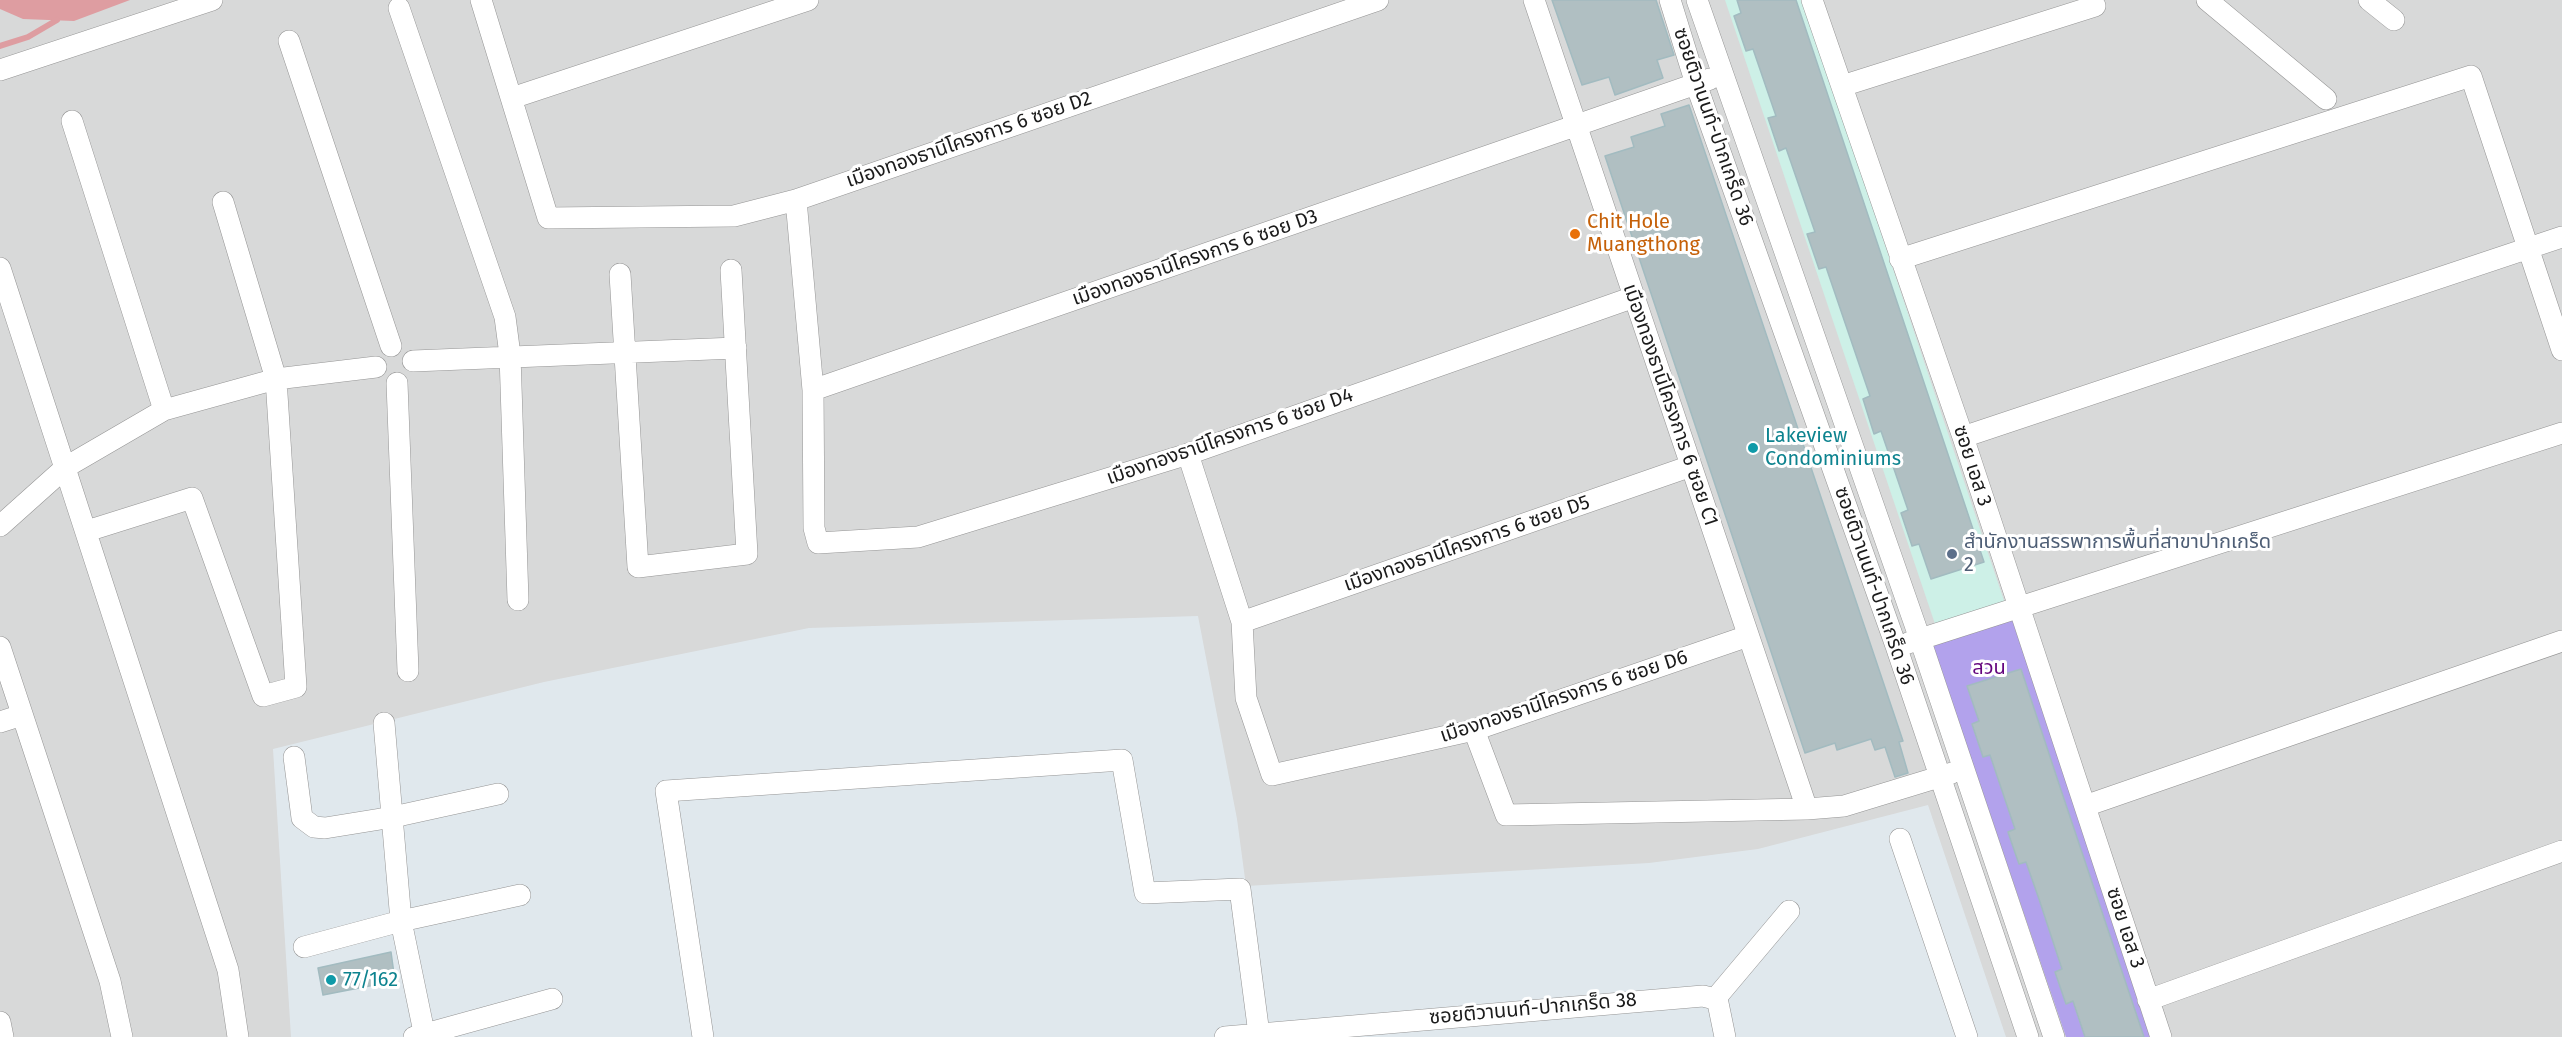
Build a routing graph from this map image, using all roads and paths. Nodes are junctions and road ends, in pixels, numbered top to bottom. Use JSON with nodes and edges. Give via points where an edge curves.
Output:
{"nodes":[{"id":1,"x":212,"y":0,"type":"edge"},
{"id":2,"x":481,"y":0,"type":"edge"},
{"id":3,"x":808,"y":0,"type":"edge"},
{"id":4,"x":1378,"y":0,"type":"edge"},
{"id":5,"x":1534,"y":0,"type":"edge"},
{"id":6,"x":1670,"y":0,"type":"edge"},
{"id":7,"x":1697,"y":0,"type":"edge"},
{"id":8,"x":1812,"y":0,"type":"edge"},
{"id":9,"x":2207,"y":0,"type":"edge"},
{"id":10,"x":2369,"y":0,"type":"edge"},
{"id":11,"x":2095,"y":6,"type":"dead end"},
{"id":12,"x":399,"y":8,"type":"dead end"},
{"id":13,"x":2394,"y":20,"type":"dead end"},
{"id":14,"x":289,"y":41,"type":"dead end"},
{"id":15,"x":0,"y":70,"type":"edge"},
{"id":16,"x":1722,"y":76,"type":"junction"},
{"id":17,"x":1696,"y":84,"type":"junction"},
{"id":18,"x":1842,"y":86,"type":"junction"},
{"id":19,"x":512,"y":98,"type":"junction"},
{"id":20,"x":2326,"y":99,"type":"dead end"},
{"id":21,"x":72,"y":121,"type":"dead end"},
{"id":22,"x":1576,"y":125,"type":"junction"},
{"id":23,"x":796,"y":200,"type":"junction"},
{"id":24,"x":223,"y":201,"type":"dead end"},
{"id":25,"x":2562,"y":237,"type":"edge"},
{"id":26,"x":2526,"y":248,"type":"junction"},
{"id":27,"x":1900,"y":259,"type":"junction"},
{"id":28,"x":0,"y":268,"type":"edge"},
{"id":29,"x":731,"y":270,"type":"dead end"},
{"id":30,"x":620,"y":274,"type":"dead end"},
{"id":31,"x":1634,"y":297,"type":"junction"},
{"id":32,"x":391,"y":346,"type":"junction"},
{"id":33,"x":736,"y":348,"type":"junction"},
{"id":34,"x":2562,"y":350,"type":"edge"},
{"id":35,"x":625,"y":352,"type":"junction"},
{"id":36,"x":510,"y":356,"type":"junction"},
{"id":37,"x":413,"y":361,"type":"junction"},
{"id":38,"x":376,"y":368,"type":"junction"},
{"id":39,"x":276,"y":379,"type":"junction"},
{"id":40,"x":397,"y":383,"type":"junction"},
{"id":41,"x":813,"y":390,"type":"junction"},
{"id":42,"x":164,"y":410,"type":"junction"},
{"id":43,"x":2562,"y":434,"type":"edge"},
{"id":44,"x":1964,"y":437,"type":"junction"},
{"id":45,"x":1188,"y":454,"type":"junction"},
{"id":46,"x":66,"y":466,"type":"junction"},
{"id":47,"x":1691,"y":466,"type":"junction"},
{"id":48,"x":0,"y":526,"type":"edge"},
{"id":49,"x":87,"y":531,"type":"junction"},
{"id":50,"x":518,"y":600,"type":"dead end"},
{"id":51,"x":2018,"y":608,"type":"junction"},
{"id":52,"x":1242,"y":622,"type":"junction"},
{"id":53,"x":1748,"y":636,"type":"junction"},
{"id":54,"x":1920,"y":639,"type":"junction"},
{"id":55,"x":2562,"y":641,"type":"edge"},
{"id":56,"x":1896,"y":646,"type":"junction"},
{"id":57,"x":0,"y":647,"type":"edge"},
{"id":58,"x":408,"y":670,"type":"dead end"},
{"id":59,"x":22,"y":715,"type":"junction"},
{"id":60,"x":0,"y":722,"type":"edge"},
{"id":61,"x":384,"y":723,"type":"dead end"},
{"id":62,"x":1474,"y":730,"type":"junction"},
{"id":63,"x":294,"y":757,"type":"dead end"},
{"id":64,"x":1964,"y":770,"type":"junction"},
{"id":65,"x":1939,"y":776,"type":"junction"},
{"id":66,"x":498,"y":794,"type":"dead end"},
{"id":67,"x":2085,"y":806,"type":"junction"},
{"id":68,"x":1807,"y":809,"type":"junction"},
{"id":69,"x":393,"y":817,"type":"junction"},
{"id":70,"x":1900,"y":838,"type":"dead end"},
{"id":71,"x":2562,"y":851,"type":"edge"},
{"id":72,"x":520,"y":895,"type":"dead end"},
{"id":73,"x":1789,"y":911,"type":"dead end"},
{"id":74,"x":401,"y":921,"type":"junction"},
{"id":75,"x":304,"y":947,"type":"dead end"},
{"id":76,"x":552,"y":999,"type":"dead end"},
{"id":77,"x":1715,"y":999,"type":"junction"},
{"id":78,"x":2148,"y":1000,"type":"junction"},
{"id":79,"x":0,"y":1022,"type":"edge"},
{"id":80,"x":1259,"y":1034,"type":"junction"},
{"id":81,"x":422,"y":1036,"type":"edge"},
{"id":82,"x":3,"y":1037,"type":"edge"},
{"id":83,"x":122,"y":1037,"type":"edge"},
{"id":84,"x":238,"y":1037,"type":"edge"},
{"id":85,"x":703,"y":1037,"type":"edge"},
{"id":86,"x":1225,"y":1037,"type":"edge"},
{"id":87,"x":1725,"y":1037,"type":"edge"},
{"id":88,"x":1967,"y":1037,"type":"edge"},
{"id":89,"x":2028,"y":1037,"type":"edge"},
{"id":90,"x":2054,"y":1037,"type":"edge"},
{"id":91,"x":2161,"y":1037,"type":"edge"}],
"edges":[{"from":1,"to":15,"type":"street"},
{"from":2,"to":19,"type":"street"},
{"from":3,"to":19,"type":"street"},
{"from":4,"to":23,"type":"street","name":"เมืองทองธานีโครงการ 6 ซอย D2"},
{"from":5,"to":22,"type":"street","name":"เมืองทองธานีโครงการ 6 ซอย C1"},
{"from":6,"to":17,"type":"street","name":"ซอยติวานนท์-ปากเกร็ด 36"},
{"from":7,"to":16,"type":"street","name":"ซอยติวานนท์-ปากเกร็ด 36"},
{"from":8,"to":18,"type":"street","name":"ซอย เอส 3"},
{"from":9,"to":20,"type":"street"},
{"from":10,"to":13,"type":"street"},
{"from":11,"to":18,"type":"street"},
{"from":12,"to":36,"type":"street","via":[[505,317]]},
{"from":14,"to":32,"type":"street"},
{"from":16,"to":17,"type":"street","name":"เมืองทองธานีโครงการ 6 ซอย D3"},
{"from":16,"to":54,"type":"street","name":"ซอยติวานนท์-ปากเกร็ด 36"},
{"from":17,"to":22,"type":"street","name":"เมืองทองธานีโครงการ 6 ซอย D3"},
{"from":17,"to":56,"type":"street","name":"ซอยติวานนท์-ปากเกร็ด 36"},
{"from":18,"to":27,"type":"street","name":"ซอย เอส 3"},
{"from":19,"to":23,"type":"street","name":"เมืองทองธานีโครงการ 6 ซอย D2","via":[[548,218],[734,216]]},
{"from":21,"to":42,"type":"street"},
{"from":22,"to":31,"type":"street","name":"เมืองทองธานีโครงการ 6 ซอย C1"},
{"from":22,"to":41,"type":"street","name":"เมืองทองธานีโครงการ 6 ซอย D3"},
{"from":23,"to":41,"type":"street"},
{"from":24,"to":39,"type":"street"},
{"from":25,"to":26,"type":"street"},
{"from":26,"to":27,"type":"street","via":[[2471,76]]},
{"from":26,"to":34,"type":"street"},
{"from":26,"to":44,"type":"street"},
{"from":27,"to":44,"type":"street","name":"ซอย เอส 3"},
{"from":28,"to":46,"type":"street"},
{"from":29,"to":33,"type":"street"},
{"from":30,"to":35,"type":"street"},
{"from":31,"to":45,"type":"street","name":"เมืองทองธานีโครงการ 6 ซอย D4"},
{"from":31,"to":47,"type":"street","name":"เมืองทองธานีโครงการ 6 ซอย C1"},
{"from":32,"to":37,"type":"street","via":[[405,349]]},
{"from":32,"to":38,"type":"street","via":[[379,354]]},
{"from":33,"to":35,"type":"street"},
{"from":33,"to":35,"type":"street","via":[[747,554],[638,567]]},
{"from":35,"to":36,"type":"street"},
{"from":36,"to":37,"type":"street"},
{"from":36,"to":50,"type":"street"},
{"from":37,"to":40,"type":"street","via":[[410,375]]},
{"from":38,"to":39,"type":"street"},
{"from":38,"to":40,"type":"street","via":[[383,380]]},
{"from":39,"to":42,"type":"street"},
{"from":39,"to":49,"type":"street","via":[[296,687],[263,696],[192,498]]},
{"from":40,"to":58,"type":"street"},
{"from":41,"to":45,"type":"street","name":"เมืองทองธานีโครงการ 6 ซอย D4","via":[[814,528],[818,543],[918,537]]},
{"from":42,"to":46,"type":"street"},
{"from":43,"to":51,"type":"street"},
{"from":44,"to":51,"type":"street","name":"ซอย เอส 3"},
{"from":45,"to":52,"type":"street"},
{"from":46,"to":48,"type":"street"},
{"from":46,"to":49,"type":"street"},
{"from":47,"to":52,"type":"street","name":"เมืองทองธานีโครงการ 6 ซอย D5"},
{"from":47,"to":53,"type":"street","name":"เมืองทองธานีโครงการ 6 ซอย C1"},
{"from":49,"to":84,"type":"street","via":[[228,970]]},
{"from":51,"to":54,"type":"street"},
{"from":51,"to":67,"type":"street","name":"ซอย เอส 3"},
{"from":52,"to":62,"type":"street","name":"เมืองทองธานีโครงการ 6 ซอย D6","via":[[1246,698],[1272,775]]},
{"from":53,"to":62,"type":"street","name":"เมืองทองธานีโครงการ 6 ซอย D6"},
{"from":53,"to":68,"type":"street","name":"เมืองทองธานีโครงการ 6 ซอย C1"},
{"from":54,"to":56,"type":"street"},
{"from":54,"to":64,"type":"street","name":"ซอยติวานนท์-ปากเกร็ด 36"},
{"from":55,"to":67,"type":"street"},
{"from":56,"to":65,"type":"street","name":"ซอยติวานนท์-ปากเกร็ด 36"},
{"from":57,"to":59,"type":"street"},
{"from":59,"to":60,"type":"street"},
{"from":59,"to":83,"type":"street","via":[[110,981]]},
{"from":61,"to":69,"type":"street"},
{"from":62,"to":68,"type":"street","via":[[1506,815]]},
{"from":63,"to":69,"type":"street","via":[[299,806],[308,824],[326,828]]},
{"from":64,"to":65,"type":"street"},
{"from":64,"to":90,"type":"street","name":"ซอยติวานนท์-ปากเกร็ด 36"},
{"from":65,"to":68,"type":"street","via":[[1844,806]]},
{"from":65,"to":89,"type":"street","name":"ซอยติวานนท์-ปากเกร็ด 36"},
{"from":66,"to":69,"type":"street"},
{"from":67,"to":78,"type":"street","name":"ซอย เอส 3"},
{"from":69,"to":74,"type":"street"},
{"from":70,"to":88,"type":"street"},
{"from":71,"to":78,"type":"street"},
{"from":72,"to":74,"type":"street"},
{"from":73,"to":77,"type":"street"},
{"from":74,"to":75,"type":"street"},
{"from":74,"to":81,"type":"street"},
{"from":76,"to":81,"type":"street"},
{"from":77,"to":80,"type":"street","name":"ซอยติวานนท์-ปากเกร็ด 38","via":[[1703,996]]},
{"from":77,"to":87,"type":"street"},
{"from":78,"to":91,"type":"street","name":"ซอย เอส 3"},
{"from":79,"to":82,"type":"street"},
{"from":80,"to":85,"type":"street","via":[[1240,890],[1145,893],[1122,760],[666,791]]},
{"from":80,"to":86,"type":"street","name":"ซอยติวานนท์-ปากเกร็ด 38"}]}
